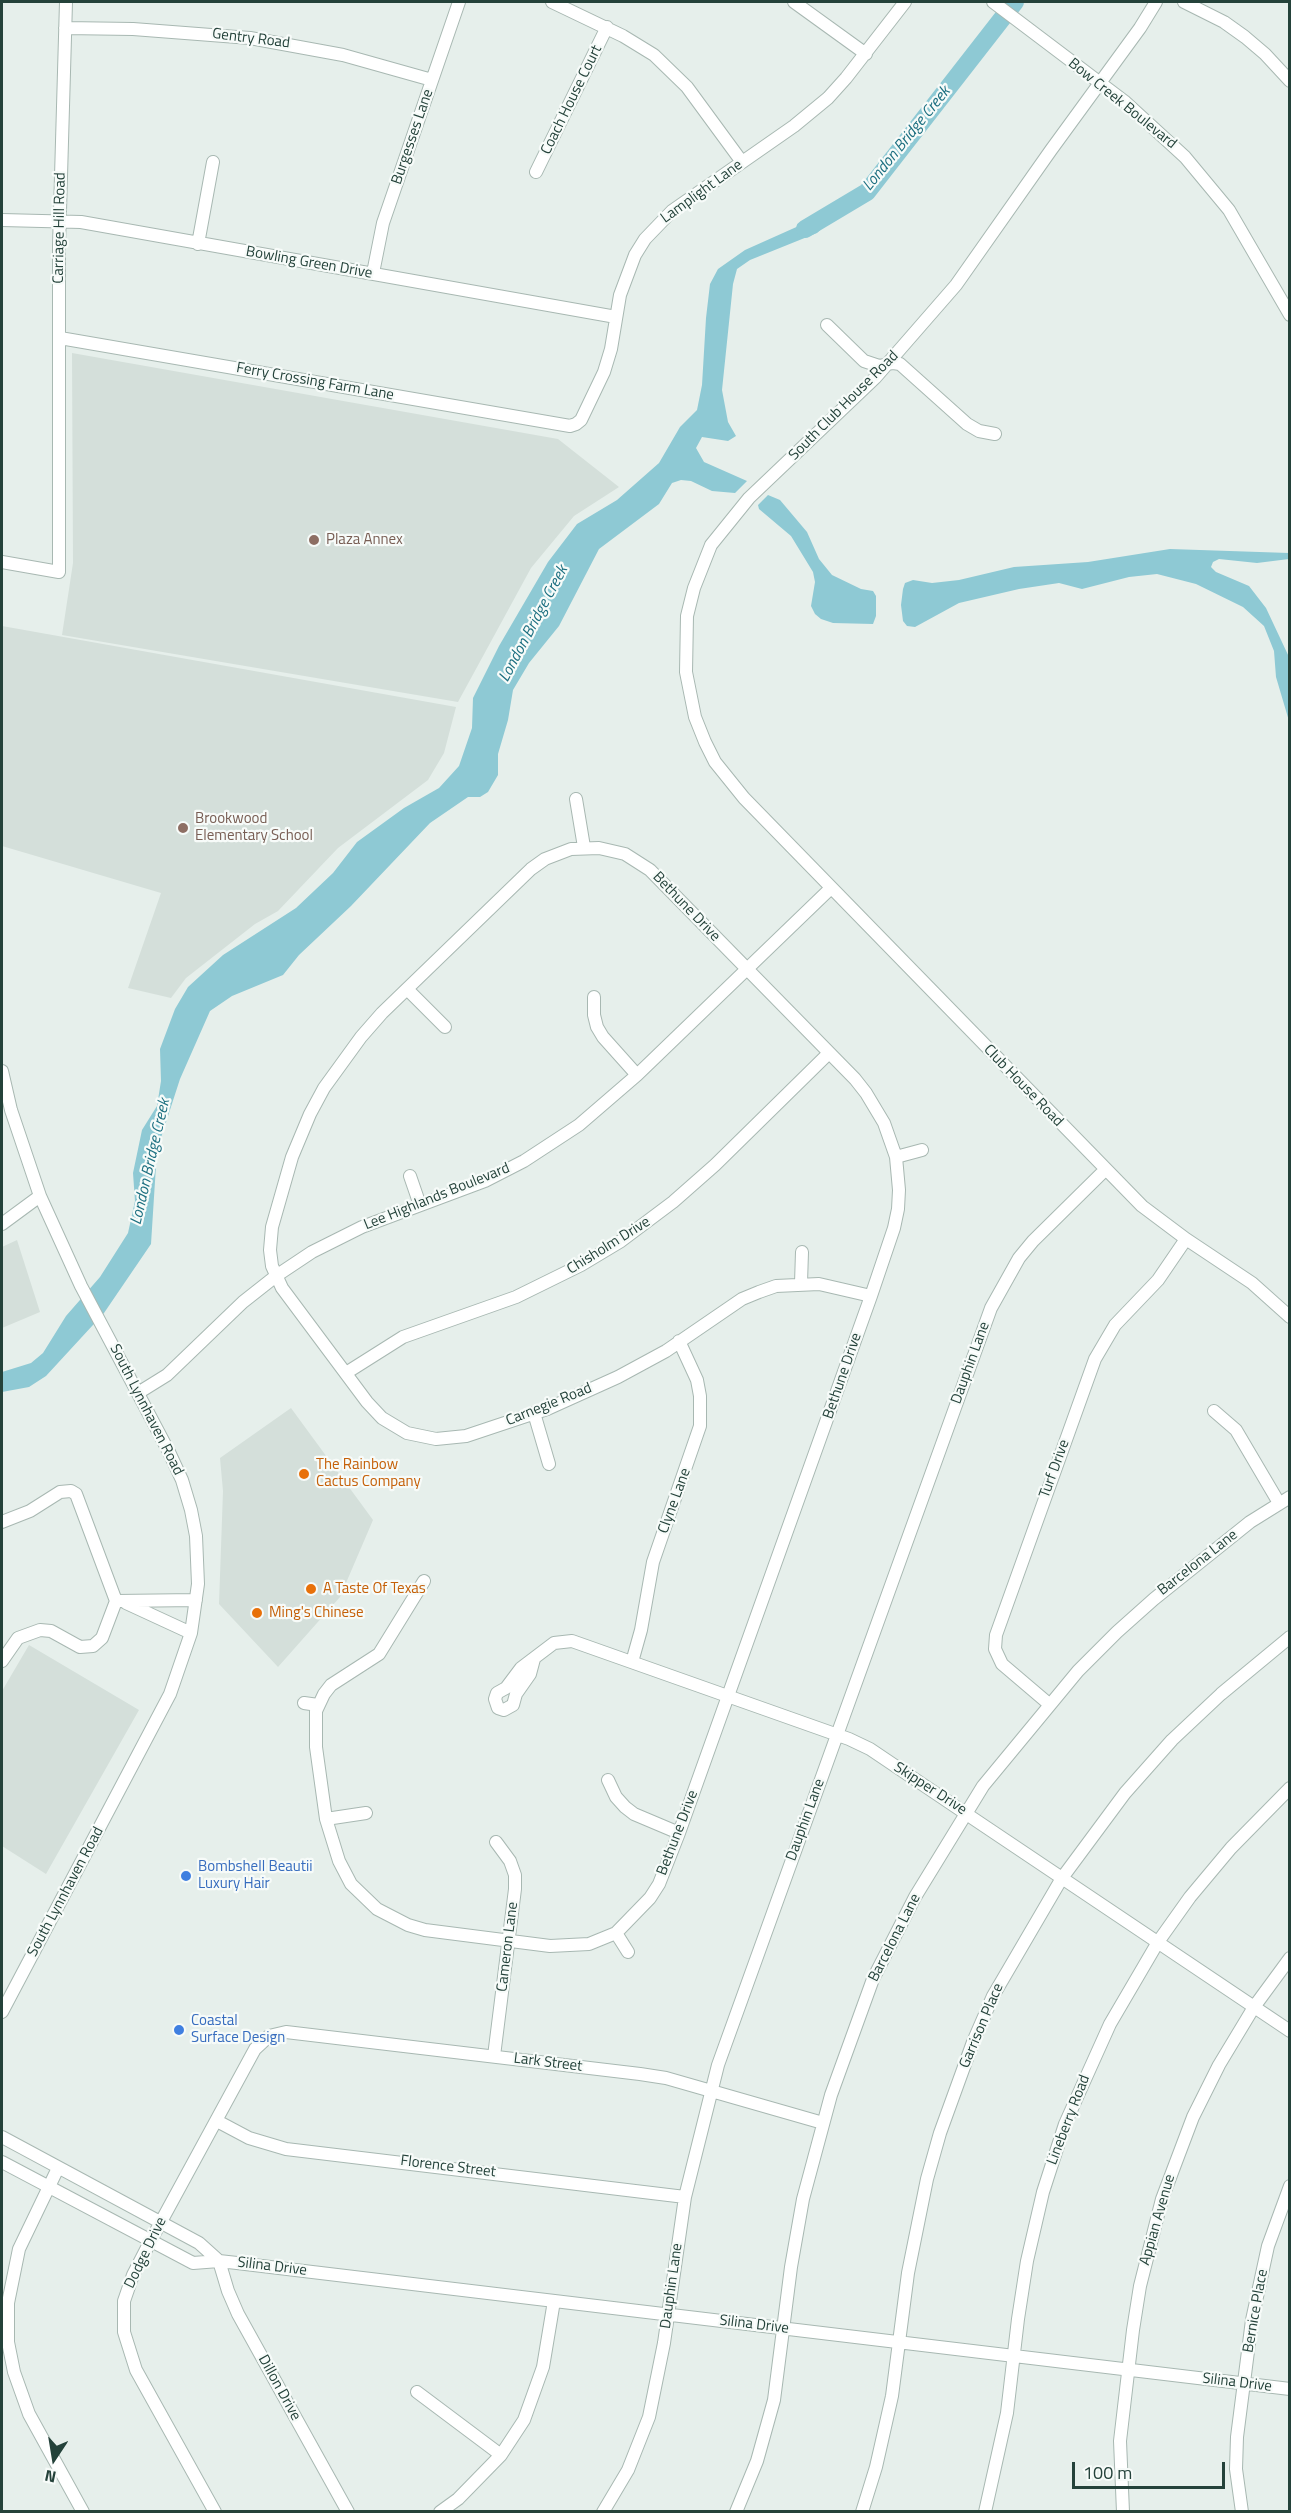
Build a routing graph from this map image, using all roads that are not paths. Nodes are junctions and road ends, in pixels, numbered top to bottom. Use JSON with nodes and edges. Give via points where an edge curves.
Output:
{"nodes":[{"id":1,"x":66,"y":2,"type":"edge"},
{"id":2,"x":459,"y":2,"type":"edge"},
{"id":3,"x":552,"y":2,"type":"edge"},
{"id":4,"x":794,"y":2,"type":"edge"},
{"id":5,"x":905,"y":2,"type":"edge"},
{"id":6,"x":993,"y":2,"type":"edge"},
{"id":7,"x":1156,"y":2,"type":"edge"},
{"id":8,"x":1184,"y":2,"type":"edge"},
{"id":9,"x":607,"y":27,"type":"junction"},
{"id":10,"x":65,"y":28,"type":"junction"},
{"id":11,"x":866,"y":54,"type":"junction"},
{"id":12,"x":432,"y":80,"type":"junction"},
{"id":13,"x":1290,"y":81,"type":"edge"},
{"id":14,"x":1100,"y":83,"type":"junction"},
{"id":15,"x":213,"y":162,"type":"dead end"},
{"id":16,"x":742,"y":162,"type":"junction"},
{"id":17,"x":536,"y":172,"type":"dead end"},
{"id":18,"x":2,"y":220,"type":"edge"},
{"id":19,"x":59,"y":220,"type":"junction"},
{"id":20,"x":198,"y":244,"type":"junction"},
{"id":21,"x":373,"y":273,"type":"junction"},
{"id":22,"x":1290,"y":315,"type":"edge"},
{"id":23,"x":616,"y":317,"type":"junction"},
{"id":24,"x":827,"y":326,"type":"dead end"},
{"id":25,"x":60,"y":338,"type":"junction"},
{"id":26,"x":888,"y":364,"type":"junction"},
{"id":27,"x":570,"y":426,"type":"joint"},
{"id":28,"x":995,"y":434,"type":"dead end"},
{"id":29,"x":2,"y":562,"type":"edge"},
{"id":30,"x":576,"y":799,"type":"dead end"},
{"id":31,"x":776,"y":832,"type":"joint"},
{"id":32,"x":584,"y":847,"type":"junction"},
{"id":33,"x":831,"y":888,"type":"junction"},
{"id":34,"x":747,"y":969,"type":"junction"},
{"id":35,"x":407,"y":989,"type":"junction"},
{"id":36,"x":594,"y":997,"type":"dead end"},
{"id":37,"x":445,"y":1028,"type":"dead end"},
{"id":38,"x":829,"y":1053,"type":"junction"},
{"id":39,"x":2,"y":1071,"type":"edge"},
{"id":40,"x":637,"y":1075,"type":"junction"},
{"id":41,"x":7,"y":1111,"type":"edge"},
{"id":42,"x":922,"y":1150,"type":"dead end"},
{"id":43,"x":896,"y":1157,"type":"junction"},
{"id":44,"x":1105,"y":1170,"type":"junction"},
{"id":45,"x":410,"y":1176,"type":"dead end"},
{"id":46,"x":40,"y":1196,"type":"junction"},
{"id":47,"x":420,"y":1205,"type":"junction"},
{"id":48,"x":2,"y":1224,"type":"edge"},
{"id":49,"x":1186,"y":1239,"type":"junction"},
{"id":50,"x":802,"y":1252,"type":"dead end"},
{"id":51,"x":276,"y":1276,"type":"junction"},
{"id":52,"x":801,"y":1283,"type":"junction"},
{"id":53,"x":871,"y":1296,"type":"junction"},
{"id":54,"x":1290,"y":1317,"type":"edge"},
{"id":55,"x":679,"y":1341,"type":"junction"},
{"id":56,"x":345,"y":1373,"type":"junction"},
{"id":57,"x":138,"y":1393,"type":"junction"},
{"id":58,"x":1214,"y":1411,"type":"dead end"},
{"id":59,"x":534,"y":1413,"type":"junction"},
{"id":60,"x":549,"y":1464,"type":"dead end"},
{"id":61,"x":1284,"y":1500,"type":"edge"},
{"id":62,"x":2,"y":1522,"type":"edge"},
{"id":63,"x":424,"y":1581,"type":"dead end"},
{"id":64,"x":196,"y":1600,"type":"junction"},
{"id":65,"x":119,"y":1601,"type":"junction"},
{"id":66,"x":191,"y":1633,"type":"junction"},
{"id":67,"x":1290,"y":1637,"type":"edge"},
{"id":68,"x":534,"y":1659,"type":"dead end"},
{"id":69,"x":2,"y":1661,"type":"edge"},
{"id":70,"x":632,"y":1662,"type":"junction"},
{"id":71,"x":727,"y":1697,"type":"junction"},
{"id":72,"x":304,"y":1702,"type":"dead end"},
{"id":73,"x":1048,"y":1704,"type":"junction"},
{"id":74,"x":318,"y":1705,"type":"junction"},
{"id":75,"x":837,"y":1734,"type":"junction"},
{"id":76,"x":608,"y":1780,"type":"dead end"},
{"id":77,"x":1290,"y":1788,"type":"edge"},
{"id":78,"x":366,"y":1813,"type":"dead end"},
{"id":79,"x":965,"y":1813,"type":"junction"},
{"id":80,"x":326,"y":1819,"type":"junction"},
{"id":81,"x":679,"y":1833,"type":"junction"},
{"id":82,"x":496,"y":1842,"type":"dead end"},
{"id":83,"x":1062,"y":1878,"type":"junction"},
{"id":84,"x":616,"y":1933,"type":"junction"},
{"id":85,"x":509,"y":1942,"type":"junction"},
{"id":86,"x":1158,"y":1942,"type":"junction"},
{"id":87,"x":628,"y":1952,"type":"dead end"},
{"id":88,"x":1290,"y":1958,"type":"edge"},
{"id":89,"x":1254,"y":2007,"type":"junction"},
{"id":90,"x":2,"y":2012,"type":"edge"},
{"id":91,"x":1290,"y":2031,"type":"edge"},
{"id":92,"x":269,"y":2037,"type":"joint"},
{"id":93,"x":494,"y":2056,"type":"junction"},
{"id":94,"x":711,"y":2091,"type":"junction"},
{"id":95,"x":217,"y":2121,"type":"junction"},
{"id":96,"x":822,"y":2123,"type":"junction"},
{"id":97,"x":2,"y":2137,"type":"edge"},
{"id":98,"x":2,"y":2162,"type":"edge"},
{"id":99,"x":58,"y":2168,"type":"junction"},
{"id":100,"x":1290,"y":2186,"type":"edge"},
{"id":101,"x":47,"y":2187,"type":"junction"},
{"id":102,"x":685,"y":2197,"type":"junction"},
{"id":103,"x":160,"y":2224,"type":"junction"},
{"id":104,"x":150,"y":2242,"type":"junction"},
{"id":105,"x":219,"y":2261,"type":"junction"},
{"id":106,"x":554,"y":2301,"type":"junction"},
{"id":107,"x":668,"y":2315,"type":"junction"},
{"id":108,"x":784,"y":2328,"type":"junction"},
{"id":109,"x":899,"y":2342,"type":"junction"},
{"id":110,"x":1013,"y":2356,"type":"junction"},
{"id":111,"x":1128,"y":2370,"type":"junction"},
{"id":112,"x":1244,"y":2383,"type":"junction"},
{"id":113,"x":1290,"y":2389,"type":"edge"},
{"id":114,"x":417,"y":2392,"type":"dead end"},
{"id":115,"x":501,"y":2456,"type":"junction"},
{"id":116,"x":83,"y":2511,"type":"edge"},
{"id":117,"x":215,"y":2511,"type":"edge"},
{"id":118,"x":348,"y":2511,"type":"edge"},
{"id":119,"x":440,"y":2511,"type":"edge"},
{"id":120,"x":603,"y":2511,"type":"edge"},
{"id":121,"x":736,"y":2511,"type":"edge"},
{"id":122,"x":862,"y":2511,"type":"edge"},
{"id":123,"x":985,"y":2511,"type":"edge"},
{"id":124,"x":1123,"y":2511,"type":"edge"},
{"id":125,"x":1242,"y":2511,"type":"edge"}],
"edges":[{"from":1,"to":10,"type":"street","name":"Carriage Hill Road"},
{"from":2,"to":12,"type":"street","name":"Burgesses Lane"},
{"from":3,"to":9,"type":"street"},
{"from":4,"to":11,"type":"street"},
{"from":5,"to":11,"type":"street","name":"Lamplight Lane"},
{"from":6,"to":14,"type":"street","name":"Bow Creek Boulevard"},
{"from":7,"to":14,"type":"street","name":"South Club House Road"},
{"from":8,"to":13,"type":"street","via":[[1245,37]]},
{"from":9,"to":16,"type":"street","via":[[635,42],[671,70],[712,118]]},
{"from":9,"to":17,"type":"street","name":"Coach House Court"},
{"from":10,"to":12,"type":"street","name":"Gentry Road","via":[[250,38],[343,55]]},
{"from":10,"to":19,"type":"street","name":"Carriage Hill Road"},
{"from":11,"to":16,"type":"street","name":"Lamplight Lane","via":[[821,104]]},
{"from":12,"to":21,"type":"street","name":"Burgesses Lane","via":[[383,222]]},
{"from":14,"to":22,"type":"street","name":"Bow Creek Boulevard","via":[[1156,128],[1208,183],[1229,210]]},
{"from":14,"to":26,"type":"street","name":"South Club House Road","via":[[956,285]]},
{"from":15,"to":20,"type":"street"},
{"from":16,"to":23,"type":"street","name":"Lamplight Lane","via":[[672,211],[645,239],[627,272]]},
{"from":18,"to":19,"type":"street","name":"Bowling Green Drive"},
{"from":19,"to":20,"type":"street","name":"Bowling Green Drive"},
{"from":19,"to":25,"type":"street","name":"Carriage Hill Road"},
{"from":20,"to":21,"type":"street","name":"Bowling Green Drive"},
{"from":21,"to":23,"type":"street","name":"Bowling Green Drive"},
{"from":23,"to":27,"type":"street","name":"Lamplight Lane","via":[[595,394],[581,420]]},
{"from":24,"to":26,"type":"street","via":[[864,361],[879,366]]},
{"from":25,"to":27,"type":"street","name":"Ferry Crossing Farm Lane"},
{"from":25,"to":29,"type":"street","name":"Carriage Hill Road","via":[[59,572]]},
{"from":26,"to":28,"type":"street","via":[[900,364],[907,369],[967,424]]},
{"from":26,"to":31,"type":"street","name":"South Club House Road","via":[[729,520],[704,561],[687,616],[686,672],[695,717],[705,742],[726,777]]},
{"from":30,"to":32,"type":"street"},
{"from":31,"to":33,"type":"street","name":"Club House Road"},
{"from":32,"to":34,"type":"street","name":"Bethune Drive","via":[[625,854],[650,870]]},
{"from":32,"to":35,"type":"street","name":"Bethune Drive","via":[[557,853],[531,869]]},
{"from":33,"to":34,"type":"street","name":"Lee Highlands Boulevard"},
{"from":33,"to":44,"type":"street","name":"Club House Road"},
{"from":34,"to":38,"type":"street","name":"Bethune Drive"},
{"from":34,"to":40,"type":"street","name":"Lee Highlands Boulevard"},
{"from":35,"to":37,"type":"street"},
{"from":35,"to":51,"type":"street","name":"Bethune Drive","via":[[345,1057],[310,1114],[292,1157],[274,1219],[270,1250]]},
{"from":36,"to":40,"type":"street","via":[[594,1016],[603,1037]]},
{"from":38,"to":43,"type":"street","name":"Bethune Drive","via":[[875,1107]]},
{"from":38,"to":56,"type":"street","name":"Chisholm Drive","via":[[715,1165],[621,1241],[516,1297],[403,1337]]},
{"from":39,"to":41,"type":"street","name":"South Lynnhaven Road"},
{"from":40,"to":47,"type":"street","name":"Lee Highlands Boulevard","via":[[586,1120],[541,1151],[485,1180]]},
{"from":41,"to":46,"type":"street","name":"South Lynnhaven Road"},
{"from":42,"to":43,"type":"street"},
{"from":43,"to":53,"type":"street","name":"Bethune Drive","via":[[898,1209]]},
{"from":44,"to":49,"type":"street","name":"Club House Road","via":[[1142,1206]]},
{"from":44,"to":75,"type":"street","name":"Dauphin Lane","via":[[1033,1241],[999,1291]]},
{"from":45,"to":47,"type":"street"},
{"from":46,"to":48,"type":"street"},
{"from":46,"to":57,"type":"street","name":"South Lynnhaven Road","via":[[81,1286]]},
{"from":47,"to":51,"type":"street","name":"Lee Highlands Boulevard","via":[[339,1238]]},
{"from":49,"to":54,"type":"street","name":"Club House Road","via":[[1252,1283]]},
{"from":49,"to":73,"type":"street","name":"Turf Drive","via":[[1158,1280],[1114,1325],[1095,1359],[996,1635],[995,1649],[1002,1664]]},
{"from":50,"to":52,"type":"street"},
{"from":51,"to":56,"type":"street","name":"Carnegie Road"},
{"from":51,"to":57,"type":"street","name":"Lee Highlands Boulevard","via":[[221,1322],[167,1376]]},
{"from":52,"to":53,"type":"street","name":"Carnegie Road"},
{"from":52,"to":55,"type":"street","name":"Carnegie Road","via":[[776,1286],[742,1299]]},
{"from":53,"to":71,"type":"street","name":"Bethune Drive"},
{"from":55,"to":59,"type":"street","name":"Carnegie Road","via":[[618,1377]]},
{"from":55,"to":70,"type":"street","name":"Clyne Lane","via":[[697,1380],[700,1426],[652,1562]]},
{"from":56,"to":59,"type":"street","name":"Carnegie Road","via":[[382,1418],[421,1437],[466,1436]]},
{"from":57,"to":64,"type":"street","name":"South Lynnhaven Road","via":[[169,1452],[191,1510],[198,1557]]},
{"from":58,"to":61,"type":"street","via":[[1236,1430]]},
{"from":59,"to":60,"type":"street"},
{"from":61,"to":73,"type":"street","name":"Barcelona Lane","via":[[1154,1599]]},
{"from":62,"to":65,"type":"street","via":[[65,1490],[76,1494]]},
{"from":63,"to":74,"type":"street","via":[[379,1654],[331,1685]]},
{"from":64,"to":65,"type":"street"},
{"from":64,"to":66,"type":"street","name":"South Lynnhaven Road"},
{"from":65,"to":66,"type":"street"},
{"from":65,"to":69,"type":"street","via":[[102,1638],[93,1646],[80,1647],[51,1631],[40,1630],[18,1638]]},
{"from":66,"to":90,"type":"street","name":"South Lynnhaven Road","via":[[170,1694]]},
{"from":67,"to":83,"type":"street","name":"Garrison Place","via":[[1172,1740],[1125,1793]]},
{"from":68,"to":70,"type":"street","name":"Skipper Drive","via":[[548,1646],[563,1640]]},
{"from":70,"to":71,"type":"street","name":"Skipper Drive"},
{"from":71,"to":75,"type":"street","name":"Skipper Drive"},
{"from":71,"to":81,"type":"street","name":"Bethune Drive"},
{"from":72,"to":74,"type":"street"},
{"from":73,"to":79,"type":"street","name":"Barcelona Lane"},
{"from":74,"to":80,"type":"street","name":"Bethune Drive","via":[[315,1747]]},
{"from":75,"to":79,"type":"street","name":"Skipper Drive","via":[[870,1749]]},
{"from":75,"to":94,"type":"street","name":"Dauphin Lane"},
{"from":76,"to":81,"type":"street","via":[[616,1797],[634,1814]]},
{"from":77,"to":86,"type":"street","name":"Lineberry Road","via":[[1223,1857]]},
{"from":78,"to":80,"type":"street"},
{"from":79,"to":83,"type":"street","name":"Skipper Drive"},
{"from":79,"to":96,"type":"street","name":"Barcelona Lane","via":[[882,1961],[846,2048]]},
{"from":80,"to":85,"type":"street","name":"Bethune Drive","via":[[339,1862],[351,1884],[377,1909],[426,1930]]},
{"from":81,"to":84,"type":"street","name":"Bethune Drive","via":[[659,1884]]},
{"from":82,"to":85,"type":"street","name":"Cameron Lane","via":[[510,1861],[514,1875]]},
{"from":83,"to":86,"type":"street","name":"Skipper Drive"},
{"from":83,"to":109,"type":"street","name":"Garrison Place","via":[[993,1996],[940,2133],[919,2215]]},
{"from":84,"to":85,"type":"street","name":"Bethune Drive","via":[[572,1946]]},
{"from":84,"to":87,"type":"street"},
{"from":85,"to":93,"type":"street","name":"Cameron Lane"},
{"from":86,"to":89,"type":"street","name":"Skipper Drive"},
{"from":86,"to":110,"type":"street","name":"Lineberry Road","via":[[1098,2049],[1052,2161],[1027,2261]]},
{"from":88,"to":89,"type":"street","name":"Appian Avenue"},
{"from":89,"to":91,"type":"street","name":"Skipper Drive"},
{"from":89,"to":111,"type":"street","name":"Appian Avenue","via":[[1219,2065],[1176,2158],[1140,2286]]},
{"from":92,"to":93,"type":"street","name":"Lark Street","via":[[286,2032]]},
{"from":92,"to":95,"type":"street","name":"Dodge Drive","via":[[255,2049]]},
{"from":93,"to":94,"type":"street","name":"Lark Street","via":[[640,2074]]},
{"from":94,"to":96,"type":"street","name":"Lark Street"},
{"from":94,"to":102,"type":"street","name":"Dauphin Lane"},
{"from":95,"to":102,"type":"street","name":"Florence Street","via":[[249,2138],[286,2149]]},
{"from":95,"to":103,"type":"street","name":"Dodge Drive"},
{"from":96,"to":108,"type":"street","name":"Barcelona Lane","via":[[803,2199]]},
{"from":97,"to":99,"type":"street","name":"Silina Drive"},
{"from":98,"to":101,"type":"street","name":"Silina Drive"},
{"from":99,"to":101,"type":"street"},
{"from":99,"to":103,"type":"street","name":"Silina Drive"},
{"from":100,"to":112,"type":"street","name":"Bernice Place","via":[[1259,2282]]},
{"from":101,"to":104,"type":"street","name":"Silina Drive"},
{"from":101,"to":116,"type":"street","via":[[13,2272],[8,2342],[29,2415]]},
{"from":102,"to":107,"type":"street","name":"Dauphin Lane"},
{"from":103,"to":104,"type":"street","name":"Dodge Drive"},
{"from":103,"to":105,"type":"street","name":"Silina Drive","via":[[199,2243]]},
{"from":104,"to":105,"type":"street","name":"Silina Drive","via":[[193,2263]]},
{"from":104,"to":117,"type":"street","name":"Dodge Drive","via":[[124,2301],[128,2350]]},
{"from":105,"to":106,"type":"street","name":"Silina Drive"},
{"from":105,"to":118,"type":"street","name":"Dillon Drive","via":[[238,2314]]},
{"from":106,"to":107,"type":"street","name":"Silina Drive"},
{"from":106,"to":115,"type":"street","via":[[543,2367],[532,2400]]},
{"from":107,"to":108,"type":"street","name":"Silina Drive"},
{"from":107,"to":120,"type":"street","name":"Dauphin Lane","via":[[649,2417],[627,2470]]},
{"from":108,"to":109,"type":"street","name":"Silina Drive"},
{"from":108,"to":121,"type":"street","name":"Barcelona Lane","via":[[768,2425]]},
{"from":109,"to":110,"type":"street","name":"Silina Drive"},
{"from":109,"to":122,"type":"street","name":"Garrison Place","via":[[885,2432]]},
{"from":110,"to":111,"type":"street","name":"Silina Drive"},
{"from":110,"to":123,"type":"street","name":"Lineberry Road","via":[[1007,2414]]},
{"from":111,"to":112,"type":"street","name":"Silina Drive"},
{"from":111,"to":124,"type":"street","name":"Appian Avenue","via":[[1119,2440]]},
{"from":112,"to":113,"type":"street","name":"Silina Drive"},
{"from":112,"to":125,"type":"street","name":"Bernice Place","via":[[1236,2469]]},
{"from":114,"to":115,"type":"street"},
{"from":115,"to":119,"type":"street","via":[[458,2499]]}]}
